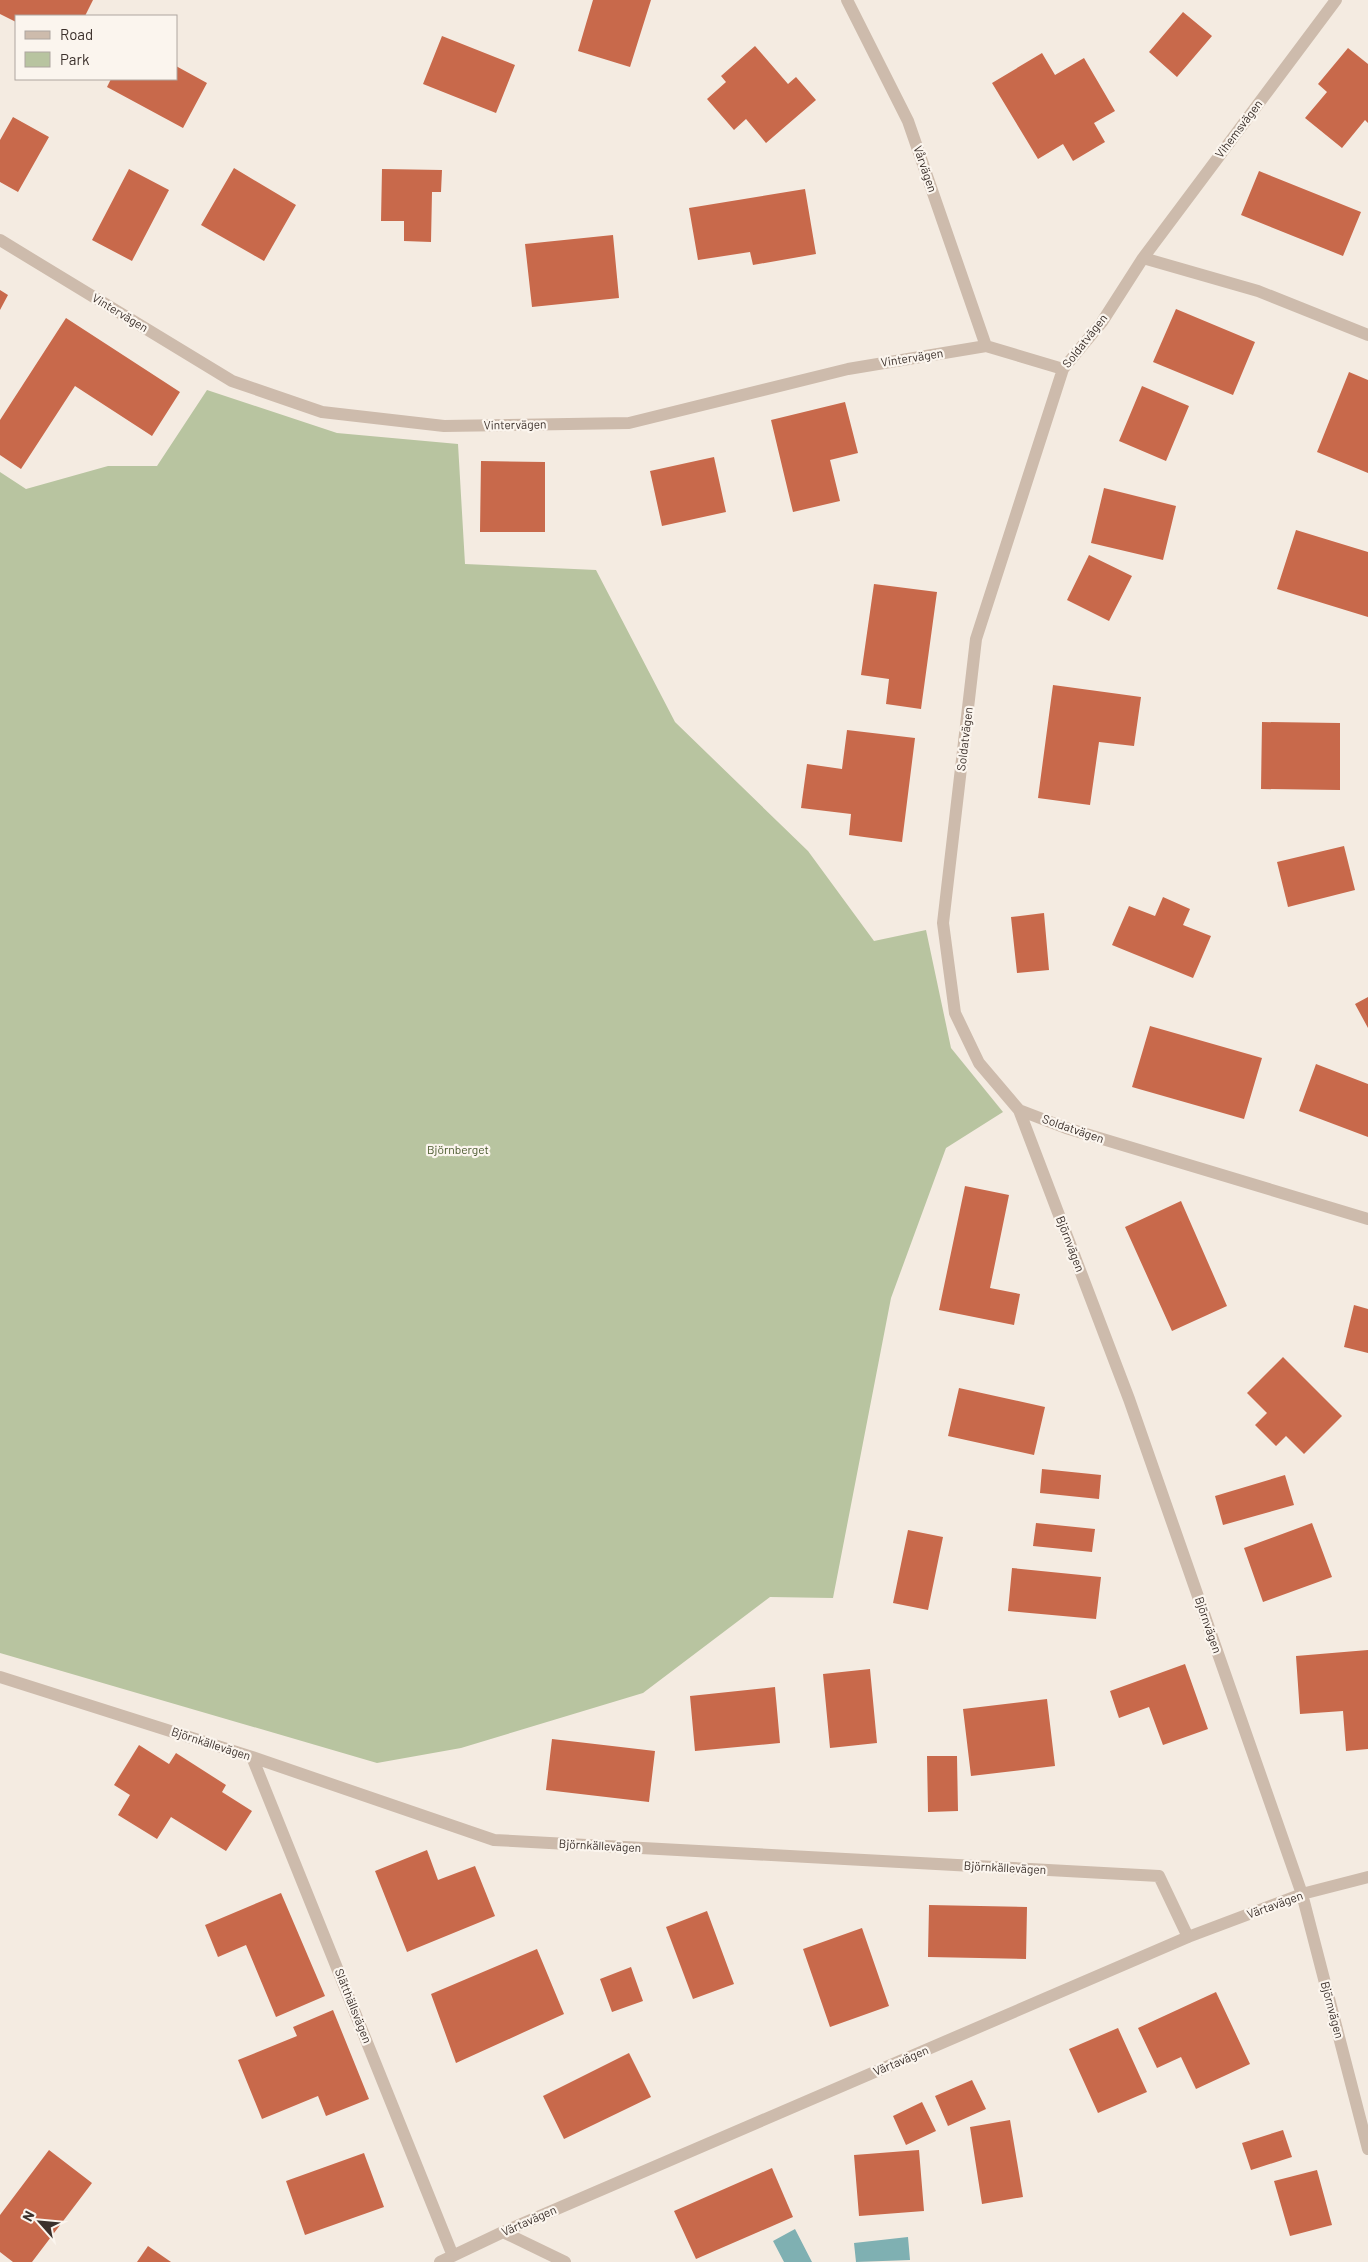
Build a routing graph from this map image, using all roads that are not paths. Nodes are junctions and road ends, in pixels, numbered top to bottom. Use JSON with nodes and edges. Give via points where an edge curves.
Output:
{"nodes":[{"id":1,"x":847,"y":0,"type":"edge"},
{"id":2,"x":1336,"y":0,"type":"edge"},
{"id":3,"x":0,"y":240,"type":"edge"},
{"id":4,"x":1143,"y":258,"type":"junction"},
{"id":5,"x":1368,"y":335,"type":"edge"},
{"id":6,"x":986,"y":346,"type":"junction"},
{"id":7,"x":1063,"y":369,"type":"junction"},
{"id":8,"x":1019,"y":1110,"type":"junction"},
{"id":9,"x":1368,"y":1220,"type":"edge"},
{"id":10,"x":0,"y":1677,"type":"edge"},
{"id":11,"x":252,"y":1757,"type":"junction"},
{"id":12,"x":1368,"y":1877,"type":"edge"},
{"id":13,"x":1302,"y":1894,"type":"junction"},
{"id":14,"x":1188,"y":1937,"type":"junction"},
{"id":15,"x":1368,"y":2149,"type":"edge"},
{"id":16,"x":503,"y":2232,"type":"junction"},
{"id":17,"x":454,"y":2256,"type":"junction"},
{"id":18,"x":440,"y":2262,"type":"edge"},
{"id":19,"x":565,"y":2262,"type":"edge"}],
"edges":[{"from":1,"to":6,"type":"street","name":"Vårvägen","via":[[908,121]]},
{"from":2,"to":4,"type":"street","name":"Vihemsvägen"},
{"from":3,"to":6,"type":"street","name":"Vintervägen","via":[[232,382],[322,412],[444,426],[629,423],[848,368]]},
{"from":4,"to":5,"type":"street","via":[[1258,291]]},
{"from":4,"to":7,"type":"street","name":"Soldatvägen","via":[[1102,322]]},
{"from":6,"to":7,"type":"street","name":"Vintervägen"},
{"from":7,"to":8,"type":"street","name":"Soldatvägen","via":[[976,639],[943,923],[955,1013],[979,1064]]},
{"from":8,"to":9,"type":"street","name":"Soldatvägen","via":[[1066,1128]]},
{"from":8,"to":13,"type":"street","name":"Björnvägen","via":[[1129,1400]]},
{"from":10,"to":11,"type":"street","name":"Björnkällevägen"},
{"from":11,"to":14,"type":"street","name":"Björnkällevägen","via":[[494,1840],[1159,1876]]},
{"from":11,"to":17,"type":"street","name":"Slätthällsvägen"},
{"from":12,"to":13,"type":"street","name":"Värtavägen"},
{"from":13,"to":14,"type":"street","name":"Värtavägen"},
{"from":13,"to":15,"type":"street","name":"Björnvägen"},
{"from":14,"to":16,"type":"street","name":"Värtavägen"},
{"from":16,"to":17,"type":"street","name":"Värtavägen"},
{"from":16,"to":19,"type":"street"},
{"from":17,"to":18,"type":"street","name":"Värtavägen"}]}
